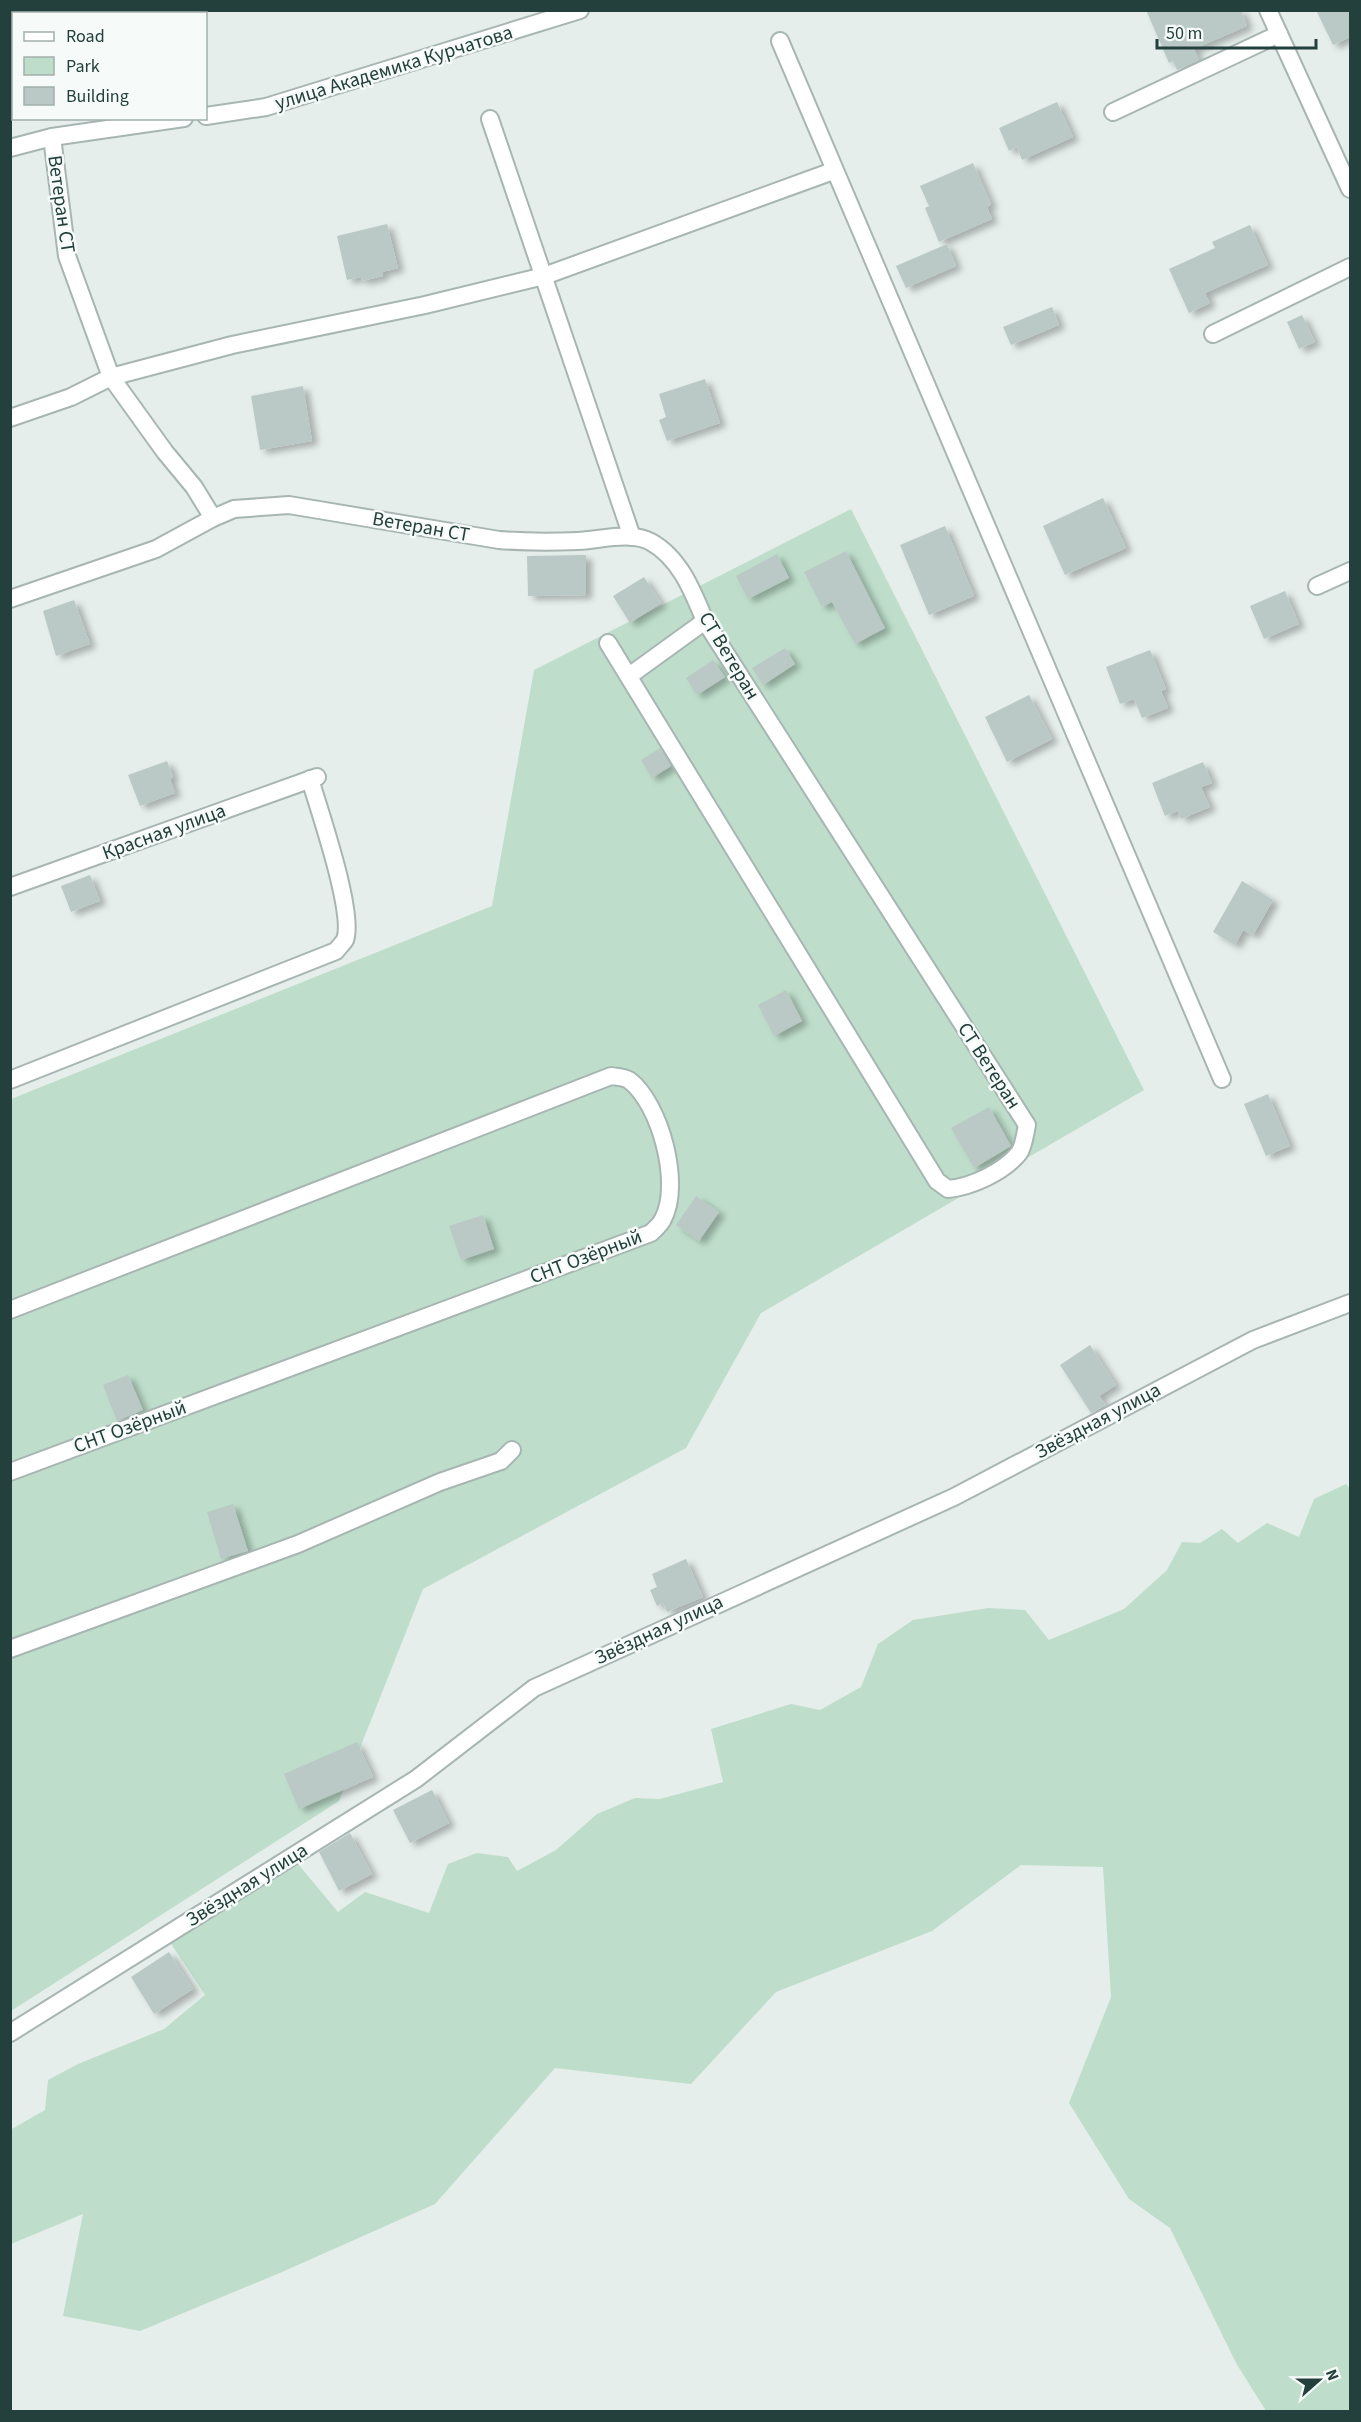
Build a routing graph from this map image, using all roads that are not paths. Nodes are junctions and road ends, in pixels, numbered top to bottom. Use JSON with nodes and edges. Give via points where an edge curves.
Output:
{"nodes":[{"id":1,"x":580,"y":10,"type":"edge"},
{"id":2,"x":1268,"y":10,"type":"edge"},
{"id":3,"x":1279,"y":34,"type":"junction"},
{"id":4,"x":780,"y":41,"type":"dead end"},
{"id":5,"x":1113,"y":112,"type":"dead end"},
{"id":6,"x":207,"y":116,"type":"edge"},
{"id":7,"x":490,"y":119,"type":"dead end"},
{"id":8,"x":170,"y":120,"type":"edge"},
{"id":9,"x":52,"y":137,"type":"junction"},
{"id":10,"x":10,"y":148,"type":"edge"},
{"id":11,"x":833,"y":171,"type":"junction"},
{"id":12,"x":1350,"y":189,"type":"edge"},
{"id":13,"x":1350,"y":267,"type":"edge"},
{"id":14,"x":544,"y":276,"type":"junction"},
{"id":15,"x":1213,"y":334,"type":"dead end"},
{"id":16,"x":111,"y":377,"type":"junction"},
{"id":17,"x":10,"y":418,"type":"edge"},
{"id":18,"x":213,"y":518,"type":"junction"},
{"id":19,"x":632,"y":537,"type":"junction"},
{"id":20,"x":1350,"y":571,"type":"edge"},
{"id":21,"x":1317,"y":586,"type":"dead end"},
{"id":22,"x":10,"y":599,"type":"edge"},
{"id":23,"x":705,"y":621,"type":"junction"},
{"id":24,"x":608,"y":643,"type":"dead end"},
{"id":25,"x":629,"y":676,"type":"junction"},
{"id":26,"x":10,"y":887,"type":"edge"},
{"id":27,"x":1222,"y":1079,"type":"dead end"},
{"id":28,"x":10,"y":1080,"type":"edge"},
{"id":29,"x":1350,"y":1303,"type":"edge"},
{"id":30,"x":10,"y":1310,"type":"edge"},
{"id":31,"x":512,"y":1450,"type":"dead end"},
{"id":32,"x":10,"y":1472,"type":"edge"},
{"id":33,"x":10,"y":1649,"type":"edge"},
{"id":34,"x":10,"y":2033,"type":"edge"}],
"edges":[{"from":1,"to":6,"type":"street","name":"улица Академика Курчатова","via":[[266,107]]},
{"from":2,"to":3,"type":"street"},
{"from":3,"to":5,"type":"street"},
{"from":3,"to":12,"type":"street"},
{"from":4,"to":11,"type":"street"},
{"from":7,"to":14,"type":"street"},
{"from":8,"to":9,"type":"street"},
{"from":9,"to":10,"type":"street"},
{"from":9,"to":16,"type":"street","name":"Ветеран СТ","via":[[67,256]]},
{"from":11,"to":14,"type":"street"},
{"from":11,"to":27,"type":"street"},
{"from":13,"to":15,"type":"street"},
{"from":14,"to":16,"type":"street","via":[[232,345]]},
{"from":14,"to":19,"type":"street"},
{"from":16,"to":17,"type":"street","via":[[71,397]]},
{"from":16,"to":18,"type":"street","name":"Ветеран СТ"},
{"from":18,"to":19,"type":"street","name":"Ветеран СТ","via":[[234,509],[289,505],[499,540]]},
{"from":18,"to":22,"type":"street","name":"Ветеран СТ","via":[[156,549]]},
{"from":19,"to":23,"type":"street","name":"СТ Ветеран","via":[[650,542],[666,554],[689,583]]},
{"from":20,"to":21,"type":"street"},
{"from":23,"to":25,"type":"street"},
{"from":23,"to":25,"type":"street","name":"СТ Ветеран","via":[[1027,1125],[1021,1150],[1010,1163],[963,1187],[948,1189],[937,1181]]},
{"from":24,"to":25,"type":"street","name":"СТ Ветеран"},
{"from":26,"to":28,"type":"street","name":"Красная улица","via":[[314,778],[346,922],[345,940],[336,951]]},
{"from":29,"to":34,"type":"street","name":"Звёздная улица","via":[[1253,1340],[954,1497],[534,1688],[416,1779]]},
{"from":30,"to":32,"type":"street","name":"СНТ Озёрный","via":[[611,1076],[627,1079],[642,1094],[659,1126],[668,1161],[669,1193],[664,1218],[651,1233]]},
{"from":31,"to":33,"type":"street","via":[[501,1461],[440,1482],[298,1544]]}]}
